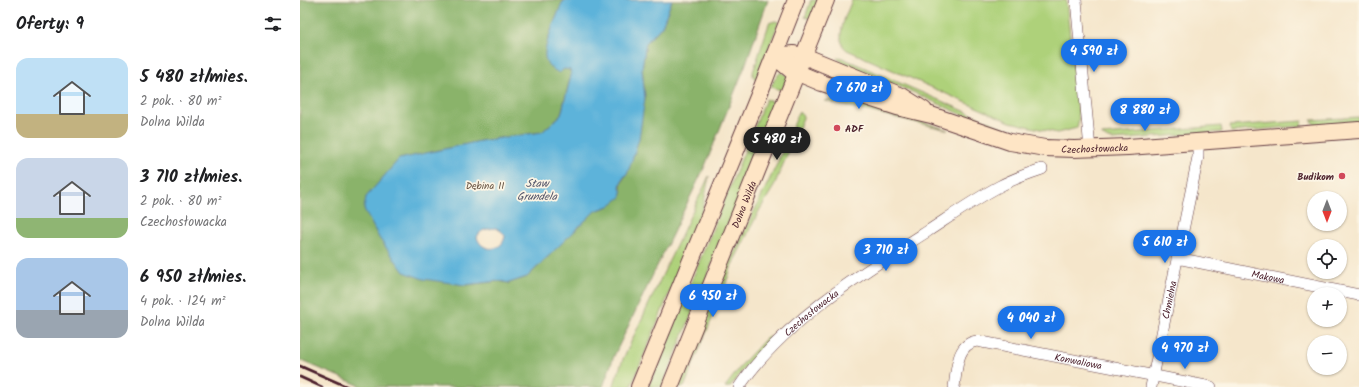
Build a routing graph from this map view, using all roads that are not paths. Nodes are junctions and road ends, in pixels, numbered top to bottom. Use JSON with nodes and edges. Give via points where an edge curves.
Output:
{"nodes":[{"id":1,"x":796,"y":0,"type":"edge"},
{"id":2,"x":826,"y":0,"type":"edge"},
{"id":3,"x":1076,"y":0,"type":"edge"},
{"id":4,"x":774,"y":56,"type":"junction"},
{"id":5,"x":804,"y":56,"type":"junction"},
{"id":6,"x":798,"y":73,"type":"junction"},
{"id":7,"x":931,"y":115,"type":"junction"},
{"id":8,"x":1359,"y":130,"type":"edge"},
{"id":9,"x":1198,"y":142,"type":"junction"},
{"id":10,"x":1090,"y":149,"type":"junction"},
{"id":11,"x":1042,"y":169,"type":"dead end"},
{"id":12,"x":1178,"y":258,"type":"junction"},
{"id":13,"x":1359,"y":295,"type":"edge"},
{"id":14,"x":1154,"y":376,"type":"junction"},
{"id":15,"x":639,"y":387,"type":"edge"},
{"id":16,"x":670,"y":387,"type":"edge"},
{"id":17,"x":739,"y":387,"type":"edge"},
{"id":18,"x":954,"y":387,"type":"edge"},
{"id":19,"x":1151,"y":387,"type":"edge"},
{"id":20,"x":1211,"y":387,"type":"edge"}],
"edges":[{"from":1,"to":4,"type":"main road"},
{"from":2,"to":5,"type":"main road","name":"Dolna Wilda"},
{"from":3,"to":10,"type":"street"},
{"from":4,"to":5,"type":"main road","name":"Czechosłowacka"},
{"from":4,"to":6,"type":"main road","name":"Czechosłowacka"},
{"from":4,"to":15,"type":"main road"},
{"from":5,"to":6,"type":"main road","name":"Dolna Wilda"},
{"from":5,"to":7,"type":"main road","name":"Czechosłowacka","via":[[902,96]]},
{"from":6,"to":7,"type":"main road","name":"Czechosłowacka","via":[[897,108]]},
{"from":6,"to":16,"type":"main road","name":"Dolna Wilda"},
{"from":7,"to":10,"type":"main road","name":"Czechosłowacka","via":[[1021,145]]},
{"from":8,"to":9,"type":"main road","name":"Czechosłowacka"},
{"from":9,"to":10,"type":"main road","name":"Czechosłowacka"},
{"from":9,"to":12,"type":"street","name":"Chmielna","via":[[1198,158]]},
{"from":11,"to":17,"type":"street","name":"Czechosłowacka","via":[[998,187],[906,245],[829,298],[782,338]]},
{"from":12,"to":13,"type":"street","name":"Makowa"},
{"from":12,"to":14,"type":"street","name":"Chmielna"},
{"from":14,"to":18,"type":"street","name":"Konwaliowa","via":[[977,341],[967,344],[962,350]]},
{"from":14,"to":19,"type":"street","name":"Chmielna"},
{"from":14,"to":20,"type":"street","name":"Konwaliowa"}]}
